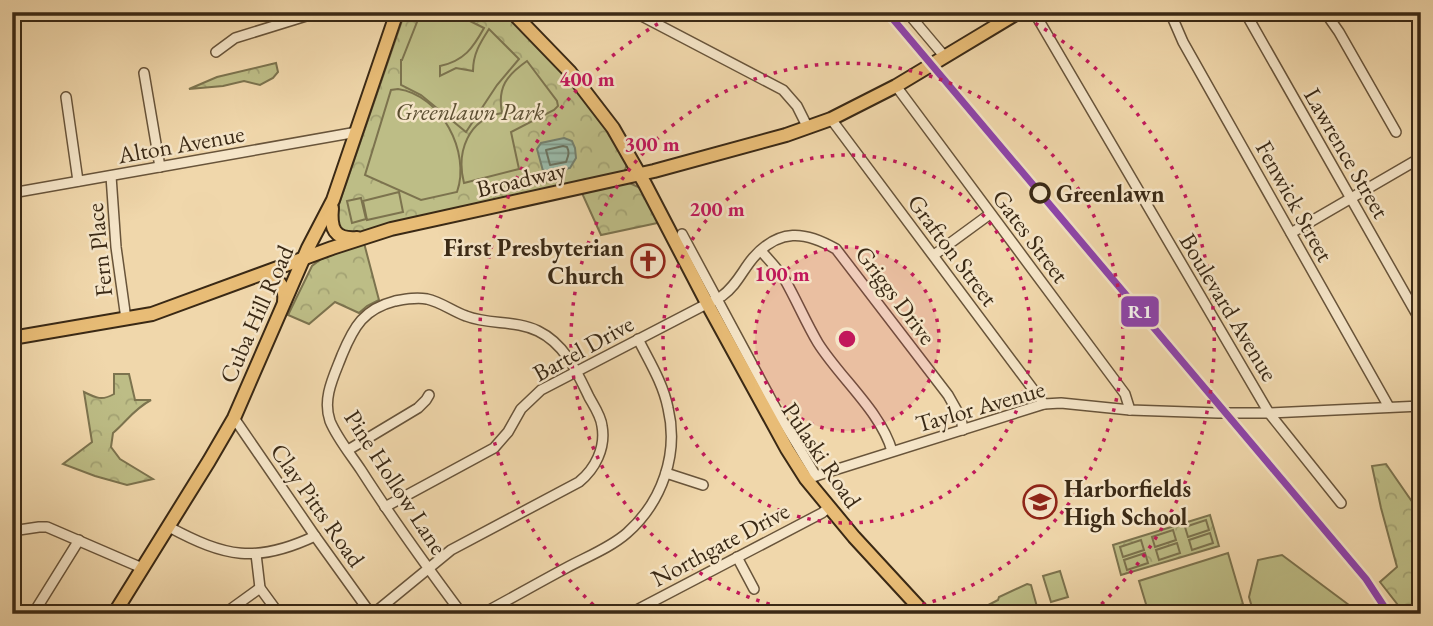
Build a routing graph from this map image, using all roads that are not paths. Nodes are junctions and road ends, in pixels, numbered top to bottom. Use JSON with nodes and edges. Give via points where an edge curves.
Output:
{"nodes":[{"id":1,"x":319,"y":12,"type":"edge"},
{"id":2,"x":397,"y":12,"type":"edge"},
{"id":3,"x":512,"y":12,"type":"edge"},
{"id":4,"x":634,"y":12,"type":"edge"},
{"id":5,"x":907,"y":12,"type":"edge"},
{"id":6,"x":1034,"y":12,"type":"edge"},
{"id":7,"x":1170,"y":12,"type":"edge"},
{"id":8,"x":1245,"y":12,"type":"edge"},
{"id":9,"x":1325,"y":12,"type":"edge"},
{"id":10,"x":1017,"y":13,"type":"edge"},
{"id":11,"x":216,"y":52,"type":"dead end"},
{"id":12,"x":945,"y":57,"type":"junction"},
{"id":13,"x":144,"y":73,"type":"dead end"},
{"id":14,"x":896,"y":86,"type":"junction"},
{"id":15,"x":66,"y":97,"type":"dead end"},
{"id":16,"x":831,"y":119,"type":"junction"},
{"id":17,"x":807,"y":128,"type":"junction"},
{"id":18,"x":357,"y":132,"type":"junction"},
{"id":19,"x":1396,"y":132,"type":"dead end"},
{"id":20,"x":160,"y":167,"type":"junction"},
{"id":21,"x":1421,"y":171,"type":"edge"},
{"id":22,"x":640,"y":175,"type":"junction"},
{"id":23,"x":111,"y":176,"type":"junction"},
{"id":24,"x":78,"y":181,"type":"junction"},
{"id":25,"x":12,"y":193,"type":"edge"},
{"id":26,"x":1350,"y":199,"type":"junction"},
{"id":27,"x":332,"y":200,"type":"junction"},
{"id":28,"x":990,"y":214,"type":"junction"},
{"id":29,"x":1291,"y":233,"type":"junction"},
{"id":30,"x":682,"y":234,"type":"dead end"},
{"id":31,"x":368,"y":236,"type":"junction"},
{"id":32,"x":761,"y":251,"type":"junction"},
{"id":33,"x":934,"y":255,"type":"junction"},
{"id":34,"x":304,"y":258,"type":"junction"},
{"id":35,"x":254,"y":276,"type":"junction"},
{"id":36,"x":712,"y":301,"type":"junction"},
{"id":37,"x":284,"y":302,"type":"junction"},
{"id":38,"x":1416,"y":313,"type":"dead end"},
{"id":39,"x":126,"y":319,"type":"junction"},
{"id":40,"x":12,"y":338,"type":"edge"},
{"id":41,"x":638,"y":340,"type":"junction"},
{"id":42,"x":576,"y":372,"type":"junction"},
{"id":43,"x":429,"y":395,"type":"dead end"},
{"id":44,"x":1044,"y":404,"type":"junction"},
{"id":45,"x":1421,"y":406,"type":"edge"},
{"id":46,"x":1389,"y":407,"type":"junction"},
{"id":47,"x":1130,"y":410,"type":"junction"},
{"id":48,"x":1269,"y":413,"type":"junction"},
{"id":49,"x":233,"y":418,"type":"junction"},
{"id":50,"x":963,"y":430,"type":"junction"},
{"id":51,"x":348,"y":450,"type":"junction"},
{"id":52,"x":892,"y":451,"type":"junction"},
{"id":53,"x":666,"y":473,"type":"junction"},
{"id":54,"x":811,"y":477,"type":"junction"},
{"id":55,"x":703,"y":485,"type":"dead end"},
{"id":56,"x":1340,"y":503,"type":"dead end"},
{"id":57,"x":385,"y":507,"type":"junction"},
{"id":58,"x":828,"y":508,"type":"junction"},
{"id":59,"x":169,"y":527,"type":"junction"},
{"id":60,"x":12,"y":531,"type":"edge"},
{"id":61,"x":315,"y":536,"type":"junction"},
{"id":62,"x":79,"y":540,"type":"junction"},
{"id":63,"x":256,"y":554,"type":"junction"},
{"id":64,"x":737,"y":557,"type":"junction"},
{"id":65,"x":142,"y":568,"type":"junction"},
{"id":66,"x":428,"y":568,"type":"junction"},
{"id":67,"x":260,"y":588,"type":"junction"},
{"id":68,"x":754,"y":589,"type":"dead end"},
{"id":69,"x":33,"y":614,"type":"edge"},
{"id":70,"x":114,"y":614,"type":"edge"},
{"id":71,"x":224,"y":614,"type":"edge"},
{"id":72,"x":279,"y":614,"type":"edge"},
{"id":73,"x":372,"y":614,"type":"edge"},
{"id":74,"x":462,"y":614,"type":"edge"},
{"id":75,"x":482,"y":614,"type":"edge"},
{"id":76,"x":629,"y":614,"type":"edge"},
{"id":77,"x":925,"y":614,"type":"edge"}],
"edges":[{"from":1,"to":11,"type":"street","via":[[235,38]]},
{"from":2,"to":18,"type":"main road","name":"Cuba Hill Road"},
{"from":3,"to":22,"type":"main road","name":"Pulaski Road","via":[[583,87]]},
{"from":4,"to":17,"type":"street","via":[[783,90]]},
{"from":5,"to":12,"type":"street"},
{"from":6,"to":48,"type":"street","name":"Boulevard Avenue"},
{"from":7,"to":29,"type":"street","name":"Fenwick Street"},
{"from":8,"to":26,"type":"street","name":"Lawrence Street"},
{"from":9,"to":19,"type":"street"},
{"from":10,"to":12,"type":"main road","name":"Broadway"},
{"from":12,"to":14,"type":"main road","name":"Broadway"},
{"from":13,"to":20,"type":"street"},
{"from":14,"to":16,"type":"main road","name":"Broadway"},
{"from":14,"to":28,"type":"street","name":"Gates Street"},
{"from":15,"to":24,"type":"street"},
{"from":16,"to":17,"type":"main road","name":"Broadway"},
{"from":16,"to":33,"type":"street","name":"Grafton Street"},
{"from":17,"to":22,"type":"main road","name":"Broadway"},
{"from":18,"to":20,"type":"street","name":"Alton Avenue"},
{"from":18,"to":27,"type":"main road","name":"Cuba Hill Road"},
{"from":20,"to":23,"type":"street","name":"Alton Avenue"},
{"from":21,"to":26,"type":"street","via":[[1415,162]]},
{"from":22,"to":31,"type":"main road","name":"Broadway"},
{"from":22,"to":36,"type":"main road","name":"Pulaski Road"},
{"from":23,"to":24,"type":"street","name":"Alton Avenue"},
{"from":23,"to":39,"type":"street","name":"Fern Place"},
{"from":24,"to":25,"type":"street","name":"Alton Avenue"},
{"from":26,"to":29,"type":"street"},
{"from":26,"to":38,"type":"street","name":"Lawrence Street"},
{"from":27,"to":31,"type":"main road","via":[[331,220],[337,233],[348,239]]},
{"from":27,"to":34,"type":"main road","name":"Cuba Hill Road"},
{"from":28,"to":33,"type":"street"},
{"from":28,"to":47,"type":"street","name":"Gates Street","via":[[1125,394]]},
{"from":29,"to":46,"type":"street","name":"Fenwick Street"},
{"from":30,"to":36,"type":"street"},
{"from":31,"to":34,"type":"main road","name":"Broadway"},
{"from":32,"to":36,"type":"street","name":"Griggs Drive","via":[[735,285]]},
{"from":32,"to":50,"type":"street","name":"Griggs Drive","via":[[787,236],[804,235],[836,249],[948,395]]},
{"from":32,"to":52,"type":"street","via":[[785,281],[832,364],[880,424]]},
{"from":33,"to":44,"type":"street","name":"Grafton Street"},
{"from":34,"to":35,"type":"main road","name":"Broadway"},
{"from":34,"to":37,"type":"main road","name":"Cuba Hill Road"},
{"from":35,"to":37,"type":"main road","via":[[280,282]]},
{"from":35,"to":39,"type":"main road","name":"Broadway","via":[[152,314]]},
{"from":36,"to":41,"type":"street","name":"Bartel Drive"},
{"from":36,"to":54,"type":"main road","name":"Pulaski Road","via":[[787,449]]},
{"from":37,"to":49,"type":"main road","name":"Cuba Hill Road"},
{"from":39,"to":40,"type":"main road","name":"Broadway"},
{"from":41,"to":42,"type":"street","name":"Bartel Drive"},
{"from":41,"to":53,"type":"street","via":[[668,408],[672,440]]},
{"from":42,"to":51,"type":"street","name":"Pine Hollow Lane","via":[[563,350],[528,327],[466,316],[426,299],[383,305],[355,328],[330,384],[327,410]]},
{"from":42,"to":57,"type":"street","name":"Bartel Drive","via":[[530,399],[494,448]]},
{"from":42,"to":66,"type":"street","name":"Pine Hollow Lane","via":[[602,426],[601,447],[589,473],[451,550]]},
{"from":43,"to":51,"type":"street","via":[[423,405]]},
{"from":44,"to":47,"type":"street","name":"Taylor Avenue"},
{"from":44,"to":50,"type":"street","name":"Taylor Avenue"},
{"from":45,"to":46,"type":"street","name":"Taylor Avenue"},
{"from":46,"to":48,"type":"street","name":"Taylor Avenue"},
{"from":47,"to":48,"type":"street","name":"Taylor Avenue"},
{"from":48,"to":56,"type":"street","name":"Boulevard Avenue"},
{"from":49,"to":59,"type":"main road","name":"Cuba Hill Road"},
{"from":49,"to":61,"type":"street","name":"Clay Pitts Road"},
{"from":50,"to":52,"type":"street","name":"Taylor Avenue"},
{"from":51,"to":57,"type":"street","name":"Pine Hollow Lane"},
{"from":52,"to":54,"type":"street","name":"Taylor Avenue"},
{"from":53,"to":55,"type":"street"},
{"from":53,"to":75,"type":"street","via":[[649,509],[625,534]]},
{"from":54,"to":58,"type":"main road","name":"Pulaski Road"},
{"from":57,"to":66,"type":"street","name":"Pine Hollow Lane"},
{"from":58,"to":64,"type":"street","name":"Northgate Drive"},
{"from":58,"to":77,"type":"main road","name":"Pulaski Road"},
{"from":59,"to":63,"type":"street","via":[[234,554]]},
{"from":59,"to":65,"type":"main road","name":"Cuba Hill Road"},
{"from":60,"to":62,"type":"street","via":[[47,527]]},
{"from":61,"to":63,"type":"street"},
{"from":61,"to":73,"type":"street","name":"Clay Pitts Road"},
{"from":62,"to":65,"type":"street"},
{"from":62,"to":69,"type":"street"},
{"from":63,"to":67,"type":"street"},
{"from":64,"to":68,"type":"street"},
{"from":64,"to":76,"type":"street","name":"Northgate Drive"},
{"from":65,"to":70,"type":"main road","name":"Cuba Hill Road"},
{"from":66,"to":73,"type":"street","name":"Pine Hollow Lane"},
{"from":66,"to":74,"type":"street","name":"Pine Hollow Lane"},
{"from":67,"to":71,"type":"street"},
{"from":67,"to":72,"type":"street"}]}
